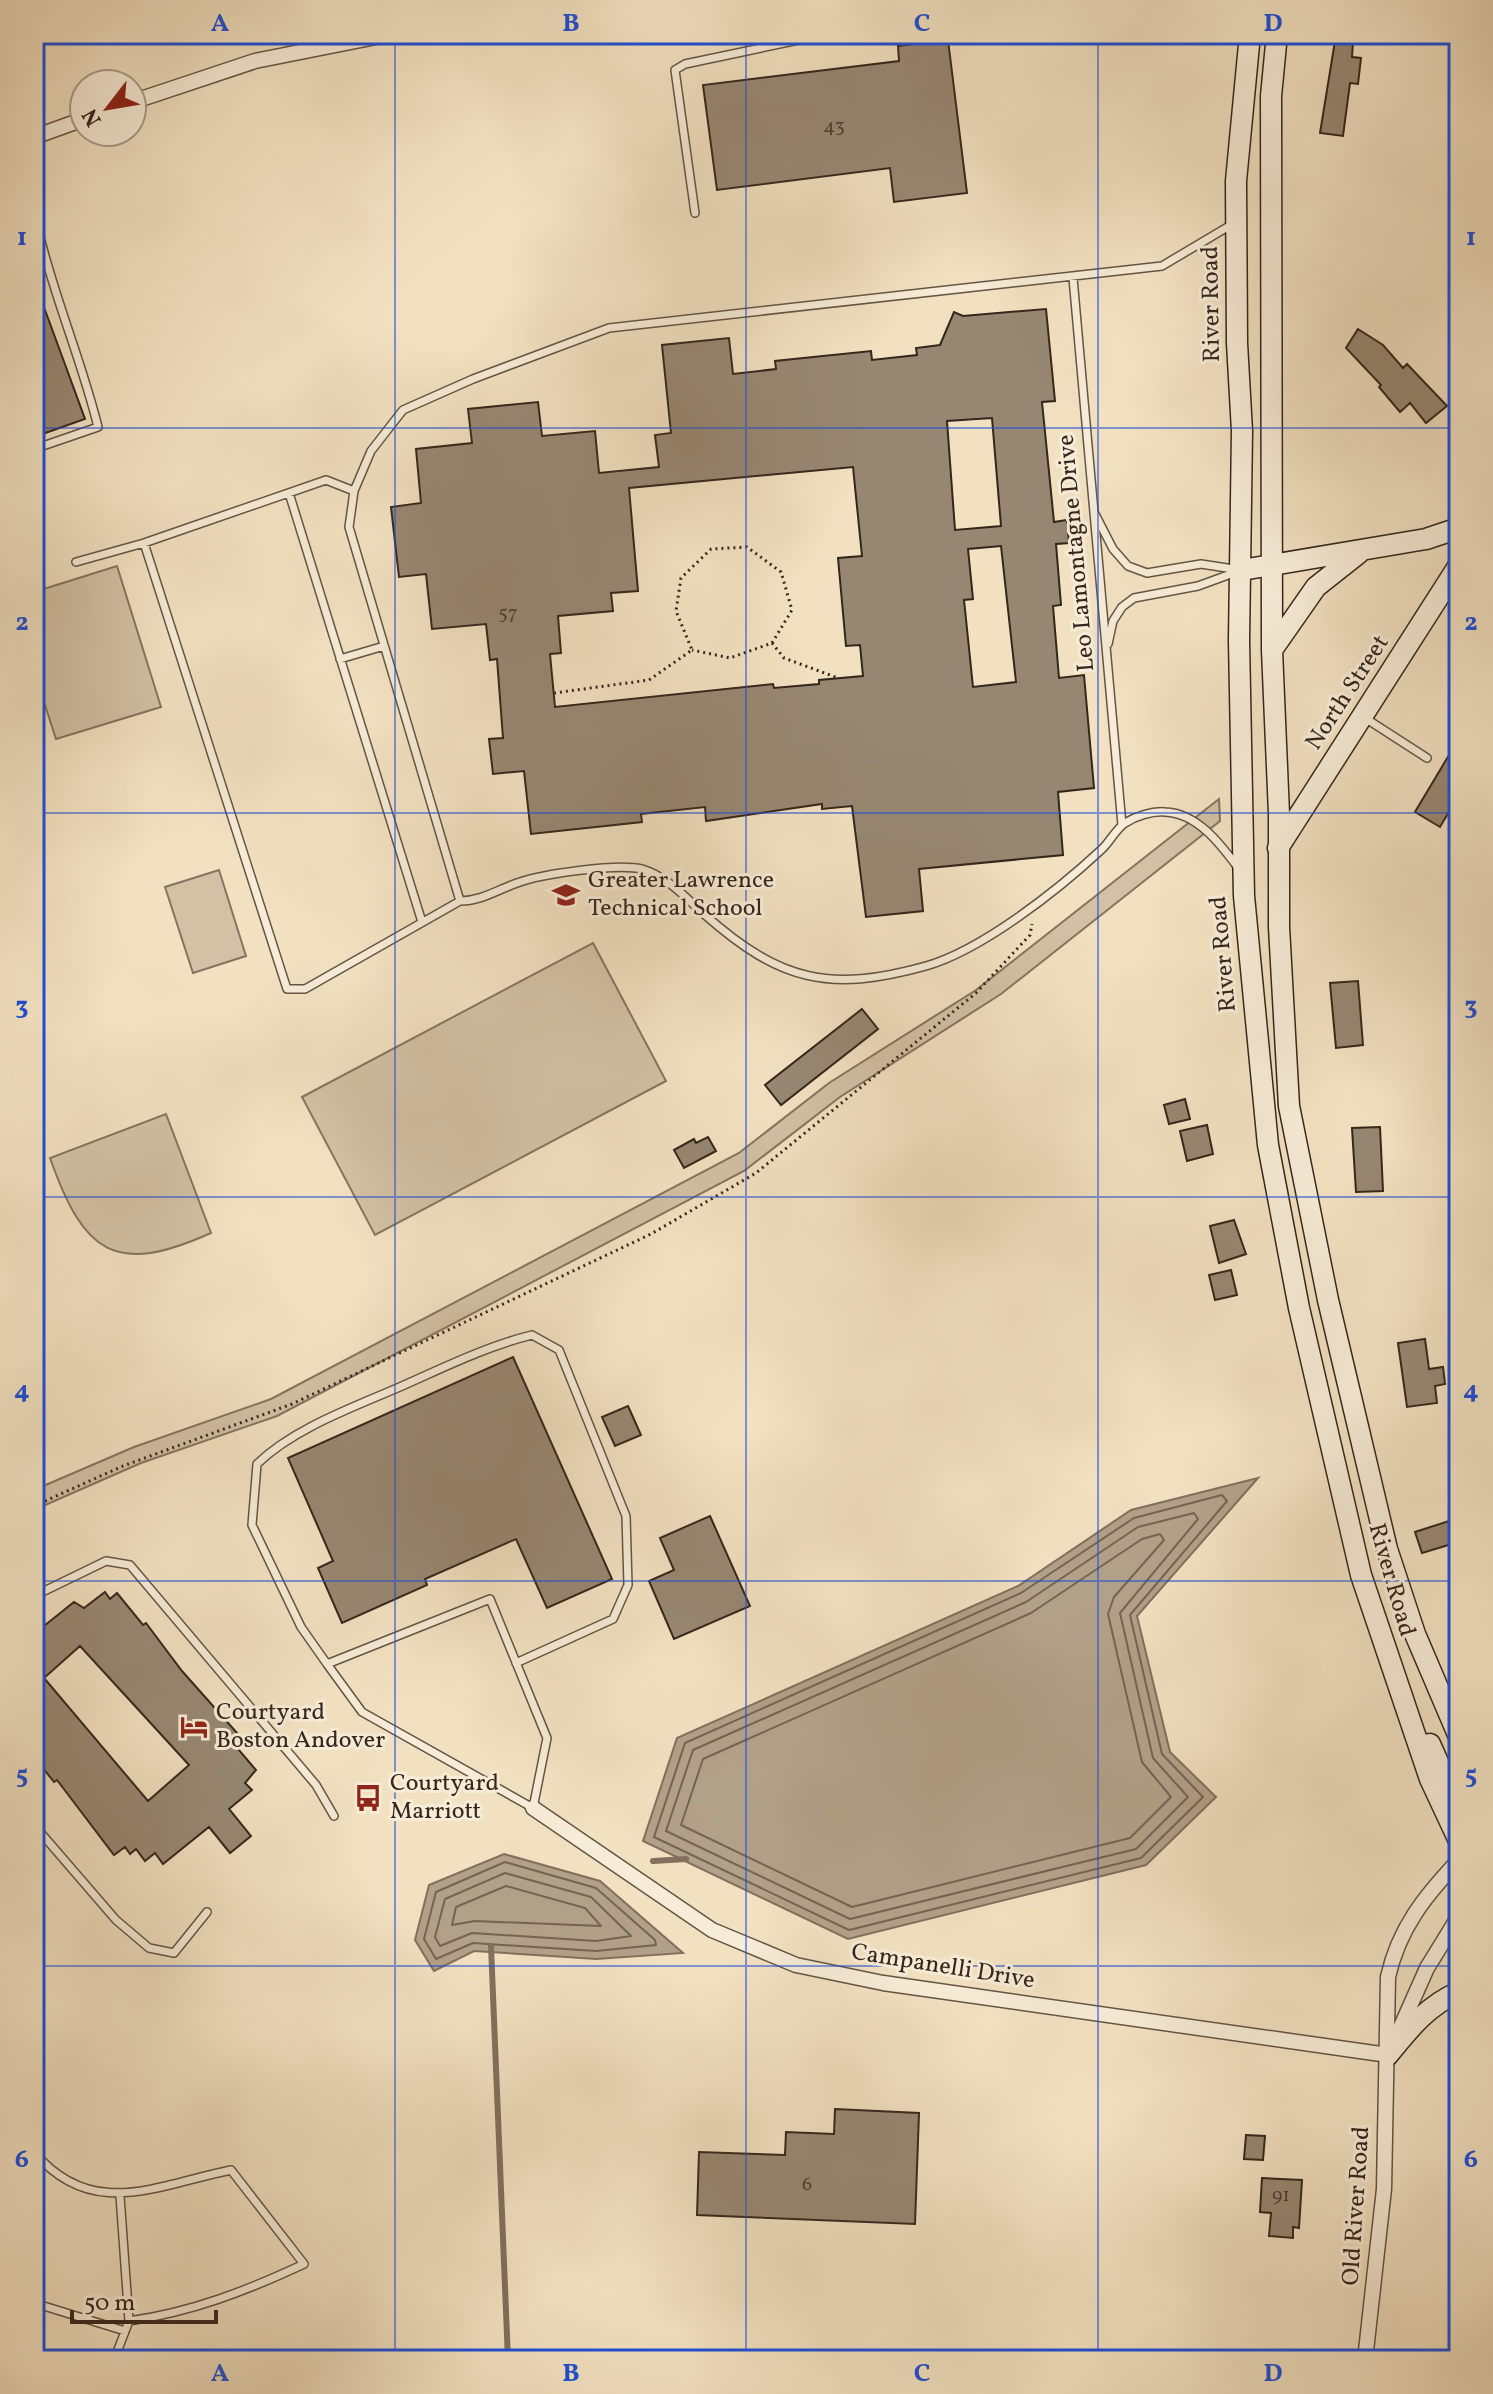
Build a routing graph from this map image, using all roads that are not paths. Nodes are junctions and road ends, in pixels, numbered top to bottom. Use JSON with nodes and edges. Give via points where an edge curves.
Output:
{"nodes":[{"id":1,"x":391,"y":34,"type":"edge"},
{"id":2,"x":827,"y":34,"type":"edge"},
{"id":3,"x":1250,"y":34,"type":"edge"},
{"id":4,"x":1277,"y":34,"type":"edge"},
{"id":5,"x":148,"y":97,"type":"edge"},
{"id":6,"x":68,"y":125,"type":"edge"},
{"id":7,"x":34,"y":137,"type":"edge"},
{"id":8,"x":695,"y":213,"type":"dead end"},
{"id":9,"x":1237,"y":222,"type":"junction"},
{"id":10,"x":34,"y":231,"type":"edge"},
{"id":11,"x":1073,"y":278,"type":"junction"},
{"id":12,"x":34,"y":449,"type":"edge"},
{"id":13,"x":354,"y":491,"type":"junction"},
{"id":14,"x":289,"y":493,"type":"junction"},
{"id":15,"x":1091,"y":506,"type":"junction"},
{"id":16,"x":1459,"y":528,"type":"edge"},
{"id":17,"x":144,"y":543,"type":"junction"},
{"id":18,"x":1364,"y":549,"type":"junction"},
{"id":19,"x":76,"y":562,"type":"dead end"},
{"id":20,"x":1459,"y":565,"type":"edge"},
{"id":21,"x":1273,"y":566,"type":"junction"},
{"id":22,"x":1242,"y":570,"type":"junction"},
{"id":23,"x":384,"y":646,"type":"junction"},
{"id":24,"x":1107,"y":650,"type":"junction"},
{"id":25,"x":1272,"y":650,"type":"junction"},
{"id":26,"x":340,"y":659,"type":"junction"},
{"id":27,"x":1363,"y":717,"type":"junction"},
{"id":28,"x":1427,"y":758,"type":"dead end"},
{"id":29,"x":1122,"y":825,"type":"junction"},
{"id":30,"x":1278,"y":848,"type":"junction"},
{"id":31,"x":1243,"y":874,"type":"junction"},
{"id":32,"x":460,"y":901,"type":"junction"},
{"id":33,"x":422,"y":922,"type":"junction"},
{"id":34,"x":34,"y":1596,"type":"edge"},
{"id":35,"x":516,"y":1663,"type":"junction"},
{"id":36,"x":327,"y":1664,"type":"junction"},
{"id":37,"x":1394,"y":1679,"type":"junction"},
{"id":38,"x":1459,"y":1737,"type":"edge"},
{"id":39,"x":1459,"y":1798,"type":"edge"},
{"id":40,"x":533,"y":1808,"type":"junction"},
{"id":41,"x":334,"y":1816,"type":"dead end"},
{"id":42,"x":34,"y":1825,"type":"edge"},
{"id":43,"x":1459,"y":1841,"type":"edge"},
{"id":44,"x":1459,"y":1860,"type":"edge"},
{"id":45,"x":207,"y":1912,"type":"dead end"},
{"id":46,"x":1459,"y":1916,"type":"edge"},
{"id":47,"x":1459,"y":1992,"type":"edge"},
{"id":48,"x":1388,"y":2055,"type":"junction"},
{"id":49,"x":34,"y":2152,"type":"edge"},
{"id":50,"x":120,"y":2196,"type":"junction"},
{"id":51,"x":34,"y":2303,"type":"edge"},
{"id":52,"x":129,"y":2321,"type":"junction"},
{"id":53,"x":125,"y":2331,"type":"junction"},
{"id":54,"x":114,"y":2360,"type":"edge"},
{"id":55,"x":1365,"y":2360,"type":"edge"}],
"edges":[{"from":1,"to":5,"type":"street","via":[[255,61]]},
{"from":2,"to":8,"type":"lane","via":[[675,70]]},
{"from":3,"to":9,"type":"main road","name":"River Road"},
{"from":4,"to":21,"type":"main road","name":"River Road","via":[[1271,96]]},
{"from":6,"to":7,"type":"street"},
{"from":9,"to":11,"type":"lane","via":[[1162,266]]},
{"from":9,"to":22,"type":"main road","name":"River Road"},
{"from":10,"to":12,"type":"lane","via":[[98,427]]},
{"from":11,"to":13,"type":"lane","via":[[609,328],[403,410],[371,451]]},
{"from":11,"to":15,"type":"lane","name":"Leo Lamontagne Drive"},
{"from":13,"to":14,"type":"lane","via":[[326,480]]},
{"from":13,"to":23,"type":"lane","via":[[349,527]]},
{"from":14,"to":17,"type":"lane"},
{"from":14,"to":26,"type":"lane"},
{"from":15,"to":22,"type":"lane","via":[[1128,566],[1147,573],[1201,564]]},
{"from":15,"to":24,"type":"lane","name":"Leo Lamontagne Drive"},
{"from":16,"to":18,"type":"main road"},
{"from":17,"to":19,"type":"lane"},
{"from":17,"to":33,"type":"lane","via":[[287,989],[305,989]]},
{"from":18,"to":21,"type":"main road"},
{"from":18,"to":25,"type":"main road","via":[[1316,587]]},
{"from":20,"to":27,"type":"main road","name":"North Street"},
{"from":21,"to":22,"type":"main road"},
{"from":21,"to":25,"type":"main road","name":"River Road"},
{"from":22,"to":24,"type":"lane","via":[[1198,586],[1134,598],[1113,621]]},
{"from":22,"to":31,"type":"main road","name":"River Road"},
{"from":23,"to":26,"type":"lane"},
{"from":23,"to":32,"type":"lane"},
{"from":24,"to":29,"type":"lane","name":"Leo Lamontagne Drive"},
{"from":25,"to":30,"type":"main road","name":"River Road"},
{"from":26,"to":33,"type":"lane"},
{"from":27,"to":28,"type":"lane"},
{"from":27,"to":30,"type":"main road","name":"North Street"},
{"from":29,"to":31,"type":"lane","via":[[1163,811],[1176,813],[1223,846]]},
{"from":29,"to":32,"type":"lane","via":[[1103,849],[967,951],[887,975],[840,981],[778,968],[728,935],[658,875],[639,868],[551,873],[474,901]]},
{"from":30,"to":38,"type":"main road","name":"River Road","via":[[1289,1106],[1304,1186],[1387,1549],[1415,1634]]},
{"from":31,"to":37,"type":"main road","name":"River Road","via":[[1268,1145],[1357,1560]]},
{"from":32,"to":33,"type":"lane"},
{"from":34,"to":41,"type":"lane","via":[[106,1561],[130,1565],[316,1785]]},
{"from":35,"to":36,"type":"lane","via":[[490,1599]]},
{"from":35,"to":36,"type":"lane","via":[[613,1619],[628,1585],[626,1516],[559,1350],[532,1335],[502,1342],[351,1409],[271,1450],[257,1464],[252,1525],[301,1627]]},
{"from":35,"to":40,"type":"lane","via":[[547,1738]]},
{"from":36,"to":40,"type":"lane","via":[[362,1712]]},
{"from":37,"to":39,"type":"main road","via":[[1413,1701],[1446,1780]]},
{"from":37,"to":43,"type":"main road","name":"River Road"},
{"from":40,"to":48,"type":"street","name":"Campanelli Drive","via":[[712,1930],[796,1965],[883,1983]]},
{"from":42,"to":45,"type":"lane","via":[[116,1920],[149,1948],[174,1953]]},
{"from":44,"to":48,"type":"street","name":"Old River Road","via":[[1422,1901],[1394,1947],[1388,1977]]},
{"from":46,"to":48,"type":"street","name":"Old River Road","via":[[1427,1968]]},
{"from":47,"to":48,"type":"main road","via":[[1418,2019]]},
{"from":48,"to":55,"type":"street","name":"Old River Road","via":[[1384,2189]]},
{"from":49,"to":50,"type":"lane","via":[[52,2173],[73,2184]]},
{"from":50,"to":52,"type":"lane"},
{"from":50,"to":52,"type":"lane","via":[[231,2170],[304,2264],[178,2314]]},
{"from":51,"to":53,"type":"lane"},
{"from":52,"to":53,"type":"lane"},
{"from":53,"to":54,"type":"lane"}]}
